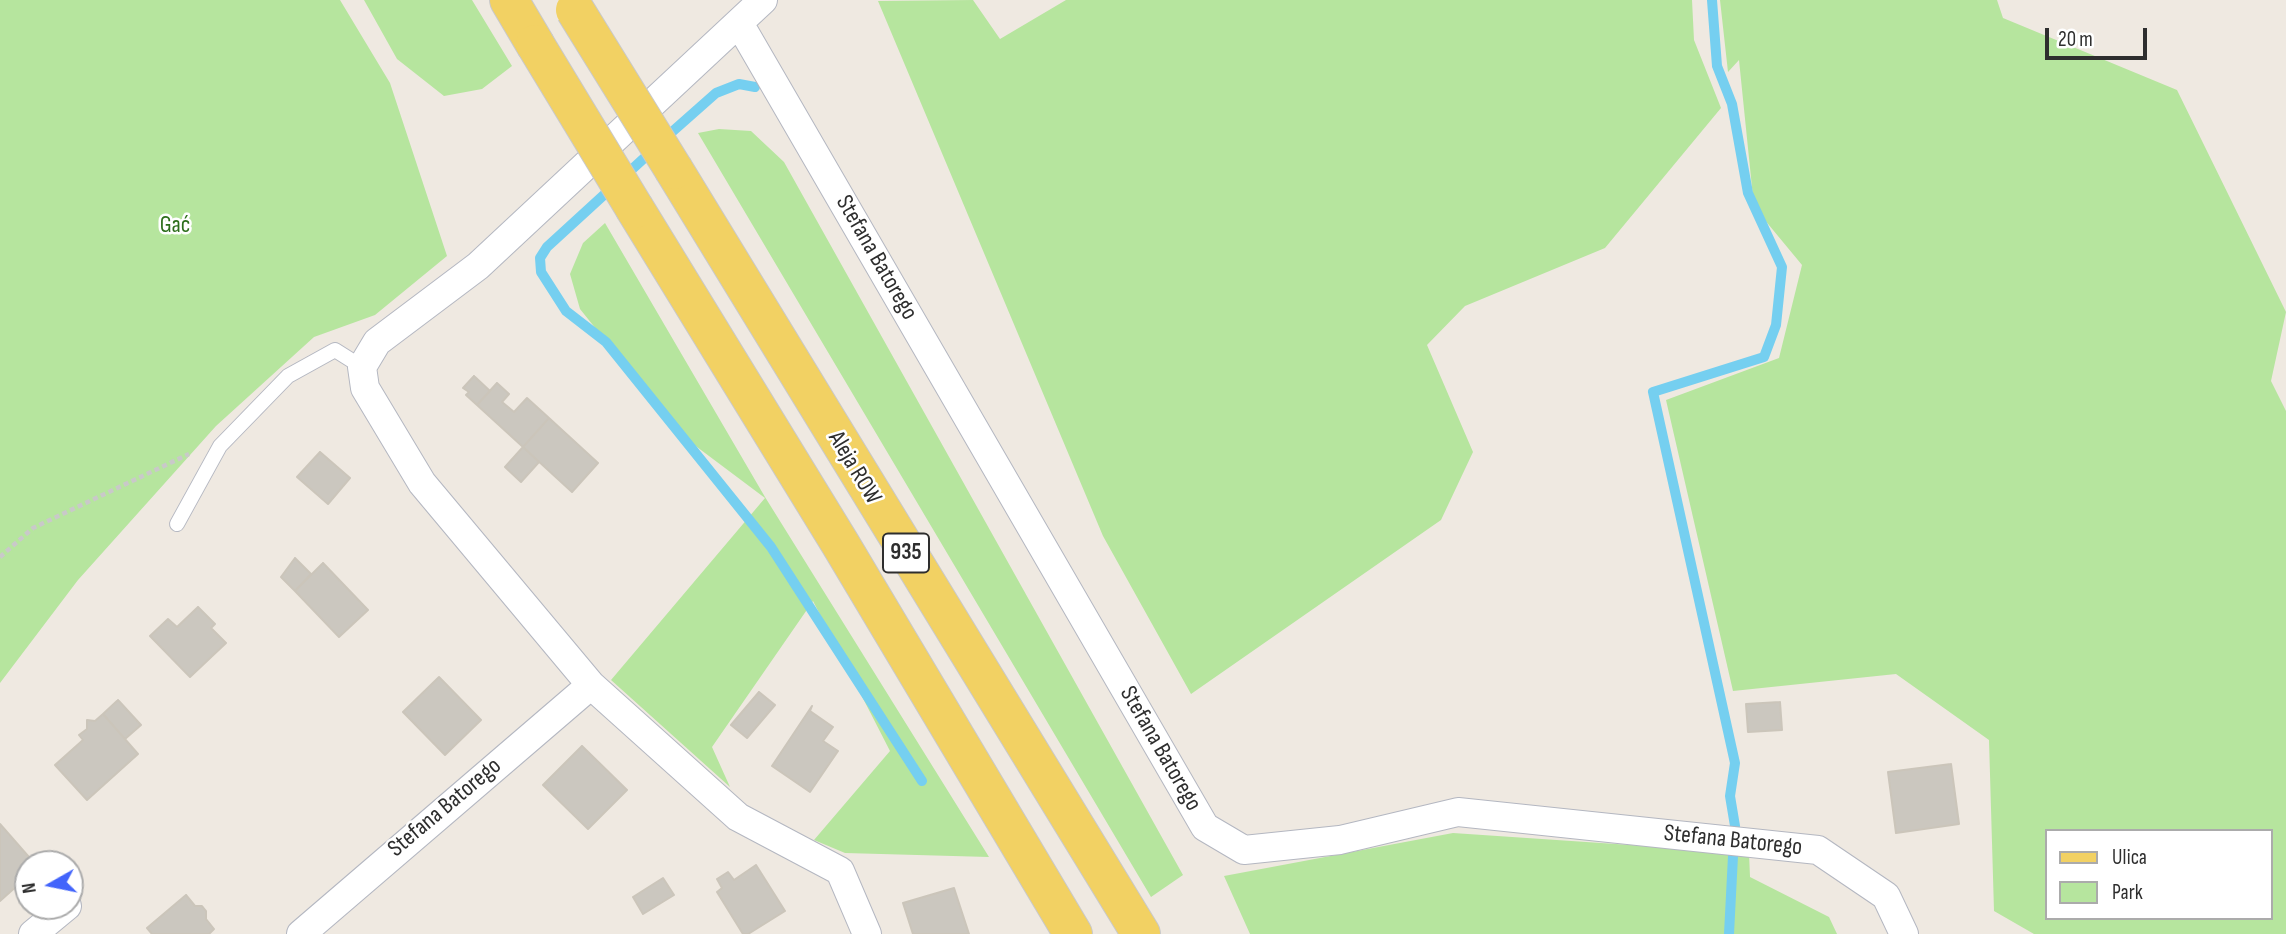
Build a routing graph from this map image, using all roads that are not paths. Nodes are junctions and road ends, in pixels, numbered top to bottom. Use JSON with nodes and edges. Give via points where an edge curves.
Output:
{"nodes":[{"id":1,"x":509,"y":0,"type":"edge"},
{"id":2,"x":763,"y":0,"type":"edge"},
{"id":3,"x":572,"y":5,"type":"edge"},
{"id":4,"x":739,"y":23,"type":"junction"},
{"id":5,"x":362,"y":367,"type":"junction"},
{"id":6,"x":177,"y":524,"type":"dead end"},
{"id":7,"x":591,"y":685,"type":"junction"},
{"id":8,"x":50,"y":920,"type":"edge"},
{"id":9,"x":33,"y":934,"type":"edge"},
{"id":10,"x":301,"y":934,"type":"edge"},
{"id":11,"x":867,"y":934,"type":"edge"},
{"id":12,"x":1073,"y":934,"type":"edge"},
{"id":13,"x":1141,"y":934,"type":"edge"},
{"id":14,"x":1904,"y":934,"type":"edge"}],
"edges":[{"from":1,"to":12,"type":"main road","name":"Aleja ROW","number":"935","bridge":true},
{"from":2,"to":4,"type":"street"},
{"from":3,"to":13,"type":"main road","name":"Aleja ROW","number":"935","bridge":true},
{"from":4,"to":5,"type":"street","via":[[478,266],[377,342]]},
{"from":4,"to":14,"type":"street","name":"Stefana Batorego","via":[[1205,827],[1244,850],[1340,840],[1458,812],[1818,850],[1886,896]]},
{"from":5,"to":6,"type":"lane","via":[[335,350],[288,376],[219,446]]},
{"from":5,"to":7,"type":"street","via":[[365,388],[422,483]]},
{"from":7,"to":10,"type":"street","name":"Stefana Batorego"},
{"from":7,"to":11,"type":"street","via":[[738,817],[840,871]]},
{"from":8,"to":9,"type":"street"}]}
